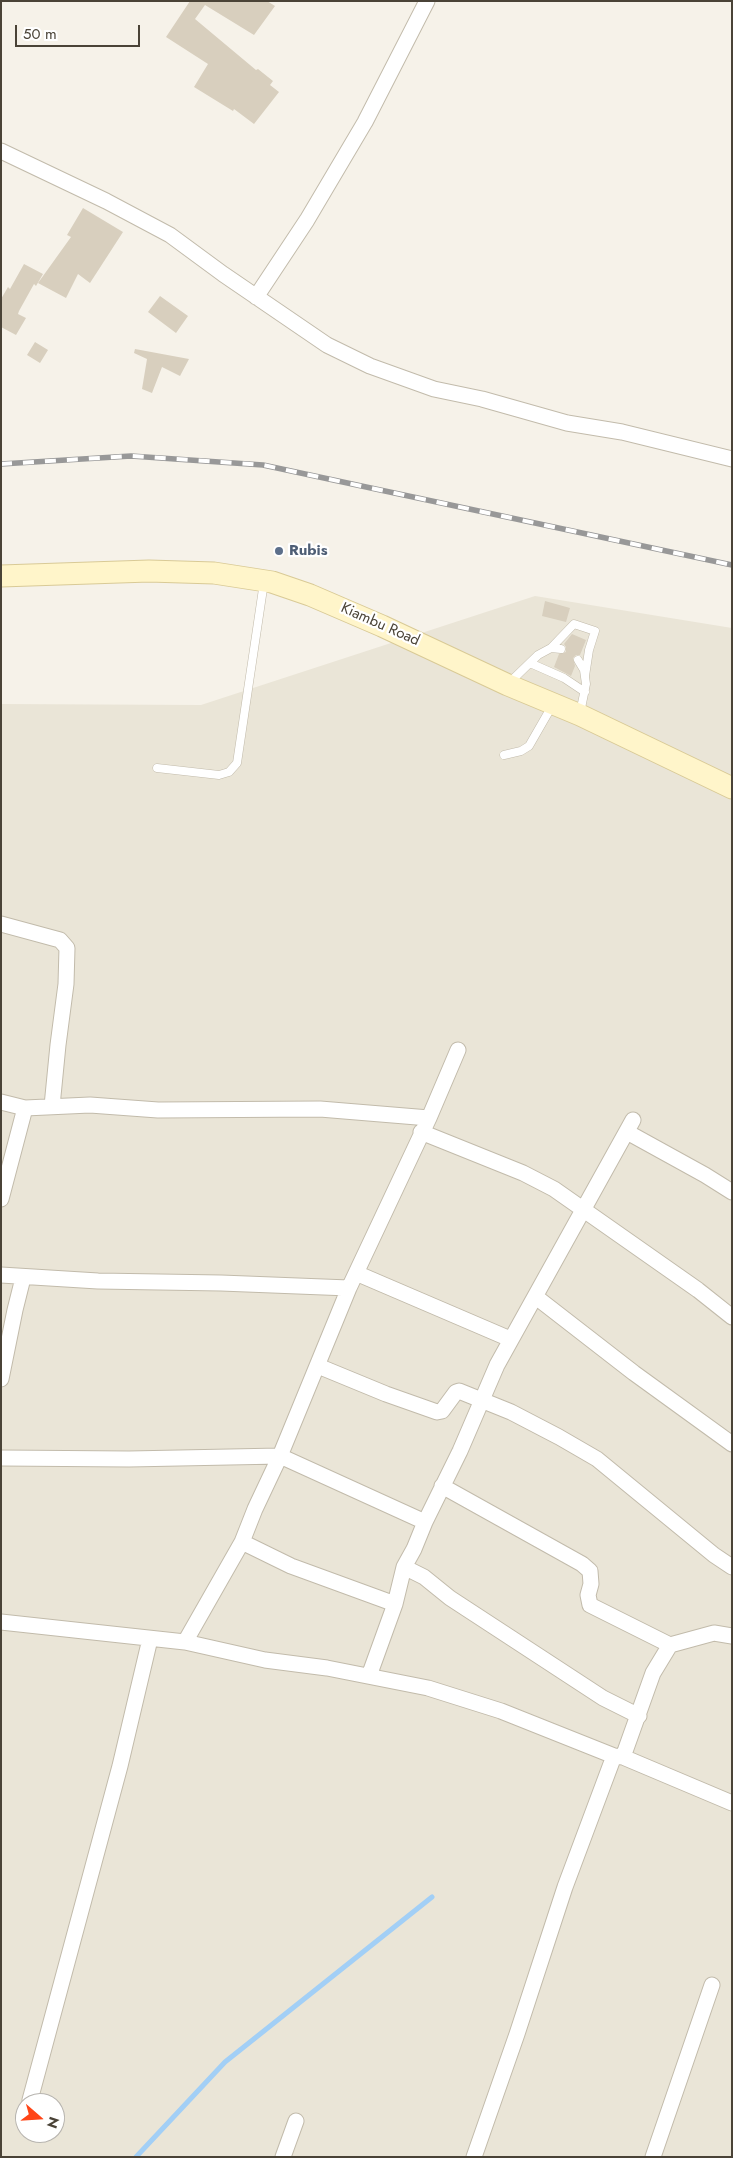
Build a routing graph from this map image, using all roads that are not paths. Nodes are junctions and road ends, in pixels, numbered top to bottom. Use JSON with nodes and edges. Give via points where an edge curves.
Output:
{"nodes":[{"id":1,"x":428,"y":1,"type":"edge"},
{"id":2,"x":1,"y":151,"type":"edge"},
{"id":3,"x":256,"y":297,"type":"junction"},
{"id":4,"x":732,"y":459,"type":"edge"},
{"id":5,"x":1,"y":576,"type":"edge"},
{"id":6,"x":265,"y":580,"type":"junction"},
{"id":7,"x":550,"y":648,"type":"junction"},
{"id":8,"x":562,"y":649,"type":"dead end"},
{"id":9,"x":578,"y":660,"type":"dead end"},
{"id":10,"x":530,"y":663,"type":"junction"},
{"id":11,"x":585,"y":676,"type":"junction"},
{"id":12,"x":508,"y":685,"type":"junction"},
{"id":13,"x":586,"y":692,"type":"junction"},
{"id":14,"x":553,"y":704,"type":"junction"},
{"id":15,"x":580,"y":715,"type":"junction"},
{"id":16,"x":504,"y":755,"type":"dead end"},
{"id":17,"x":157,"y":768,"type":"dead end"},
{"id":18,"x":732,"y":788,"type":"edge"},
{"id":19,"x":1,"y":924,"type":"edge"},
{"id":20,"x":458,"y":1050,"type":"dead end"},
{"id":21,"x":1,"y":1102,"type":"edge"},
{"id":22,"x":52,"y":1106,"type":"junction"},
{"id":23,"x":25,"y":1108,"type":"junction"},
{"id":24,"x":429,"y":1118,"type":"junction"},
{"id":25,"x":421,"y":1132,"type":"junction"},
{"id":26,"x":732,"y":1192,"type":"edge"},
{"id":27,"x":1,"y":1199,"type":"edge"},
{"id":28,"x":583,"y":1210,"type":"junction"},
{"id":29,"x":356,"y":1274,"type":"junction"},
{"id":30,"x":1,"y":1275,"type":"edge"},
{"id":31,"x":23,"y":1278,"type":"junction"},
{"id":32,"x":349,"y":1288,"type":"junction"},
{"id":33,"x":536,"y":1297,"type":"junction"},
{"id":34,"x":732,"y":1318,"type":"edge"},
{"id":35,"x":510,"y":1339,"type":"junction"},
{"id":36,"x":318,"y":1366,"type":"junction"},
{"id":37,"x":1,"y":1379,"type":"edge"},
{"id":38,"x":482,"y":1401,"type":"junction"},
{"id":39,"x":732,"y":1444,"type":"edge"},
{"id":40,"x":280,"y":1456,"type":"junction"},
{"id":41,"x":1,"y":1458,"type":"edge"},
{"id":42,"x":442,"y":1486,"type":"junction"},
{"id":43,"x":425,"y":1522,"type":"junction"},
{"id":44,"x":242,"y":1542,"type":"junction"},
{"id":45,"x":404,"y":1567,"type":"junction"},
{"id":46,"x":732,"y":1567,"type":"edge"},
{"id":47,"x":395,"y":1604,"type":"junction"},
{"id":48,"x":1,"y":1622,"type":"edge"},
{"id":49,"x":732,"y":1636,"type":"edge"},
{"id":50,"x":150,"y":1639,"type":"junction"},
{"id":51,"x":185,"y":1642,"type":"junction"},
{"id":52,"x":670,"y":1645,"type":"junction"},
{"id":53,"x":369,"y":1676,"type":"junction"},
{"id":54,"x":640,"y":1716,"type":"junction"},
{"id":55,"x":618,"y":1757,"type":"junction"},
{"id":56,"x":732,"y":1803,"type":"edge"},
{"id":57,"x":712,"y":1986,"type":"dead end"},
{"id":58,"x":32,"y":2093,"type":"edge"},
{"id":59,"x":296,"y":2122,"type":"dead end"},
{"id":60,"x":283,"y":2157,"type":"edge"},
{"id":61,"x":474,"y":2157,"type":"edge"},
{"id":62,"x":653,"y":2157,"type":"edge"}],
"edges":[{"from":1,"to":3,"type":"street","via":[[365,122]]},
{"from":2,"to":3,"type":"street","via":[[170,235]]},
{"from":3,"to":4,"type":"street","via":[[326,345],[370,366],[434,389]]},
{"from":5,"to":6,"type":"main road","name":"Kiambu Road","via":[[148,571],[214,573]]},
{"from":6,"to":12,"type":"main road","name":"Kiambu Road","via":[[345,610]]},
{"from":6,"to":17,"type":"lane","via":[[237,763],[229,772],[219,775]]},
{"from":7,"to":8,"type":"lane"},
{"from":7,"to":10,"type":"lane"},
{"from":7,"to":11,"type":"lane","via":[[574,624],[595,631]]},
{"from":9,"to":11,"type":"lane"},
{"from":10,"to":12,"type":"lane"},
{"from":10,"to":13,"type":"lane"},
{"from":11,"to":13,"type":"lane"},
{"from":12,"to":14,"type":"main road","name":"Kiambu Road"},
{"from":13,"to":15,"type":"lane"},
{"from":14,"to":15,"type":"main road","name":"Kiambu Road"},
{"from":14,"to":16,"type":"lane","via":[[529,746]]},
{"from":15,"to":18,"type":"main road","name":"Kiambu Road"},
{"from":19,"to":22,"type":"street","via":[[60,940],[67,948]]},
{"from":20,"to":24,"type":"street"},
{"from":21,"to":23,"type":"street"},
{"from":22,"to":23,"type":"street"},
{"from":22,"to":24,"type":"street","via":[[167,1110],[320,1109]]},
{"from":23,"to":27,"type":"street"},
{"from":24,"to":25,"type":"street"},
{"from":25,"to":28,"type":"street","via":[[523,1173],[554,1189]]},
{"from":25,"to":29,"type":"street"},
{"from":26,"to":28,"type":"street","via":[[630,1126]]},
{"from":28,"to":33,"type":"street"},
{"from":28,"to":34,"type":"street","via":[[698,1290]]},
{"from":29,"to":32,"type":"street"},
{"from":29,"to":35,"type":"street"},
{"from":30,"to":31,"type":"street"},
{"from":31,"to":32,"type":"street"},
{"from":31,"to":37,"type":"street"},
{"from":32,"to":36,"type":"street"},
{"from":33,"to":35,"type":"street"},
{"from":33,"to":39,"type":"street"},
{"from":35,"to":38,"type":"street"},
{"from":36,"to":38,"type":"street","via":[[437,1412],[442,1411],[459,1391]]},
{"from":36,"to":40,"type":"street"},
{"from":38,"to":42,"type":"street"},
{"from":38,"to":46,"type":"street","via":[[511,1412],[597,1459]]},
{"from":40,"to":41,"type":"street"},
{"from":40,"to":43,"type":"street"},
{"from":40,"to":44,"type":"street"},
{"from":42,"to":43,"type":"street"},
{"from":42,"to":52,"type":"street","via":[[582,1564],[590,1571],[590,1605]]},
{"from":43,"to":45,"type":"street"},
{"from":44,"to":47,"type":"street","via":[[291,1566]]},
{"from":44,"to":51,"type":"street"},
{"from":45,"to":47,"type":"street"},
{"from":45,"to":54,"type":"street","via":[[424,1577],[450,1598],[603,1698]]},
{"from":47,"to":53,"type":"street"},
{"from":48,"to":50,"type":"street"},
{"from":49,"to":52,"type":"street","via":[[714,1633]]},
{"from":50,"to":51,"type":"street"},
{"from":50,"to":58,"type":"street","via":[[120,1766]]},
{"from":51,"to":53,"type":"street","via":[[265,1660]]},
{"from":52,"to":54,"type":"street","via":[[653,1673]]},
{"from":53,"to":55,"type":"street","via":[[461,1697]]},
{"from":54,"to":55,"type":"street"},
{"from":55,"to":56,"type":"street"},
{"from":55,"to":61,"type":"street","via":[[565,1887]]},
{"from":57,"to":62,"type":"street"},
{"from":59,"to":60,"type":"street"}]}
